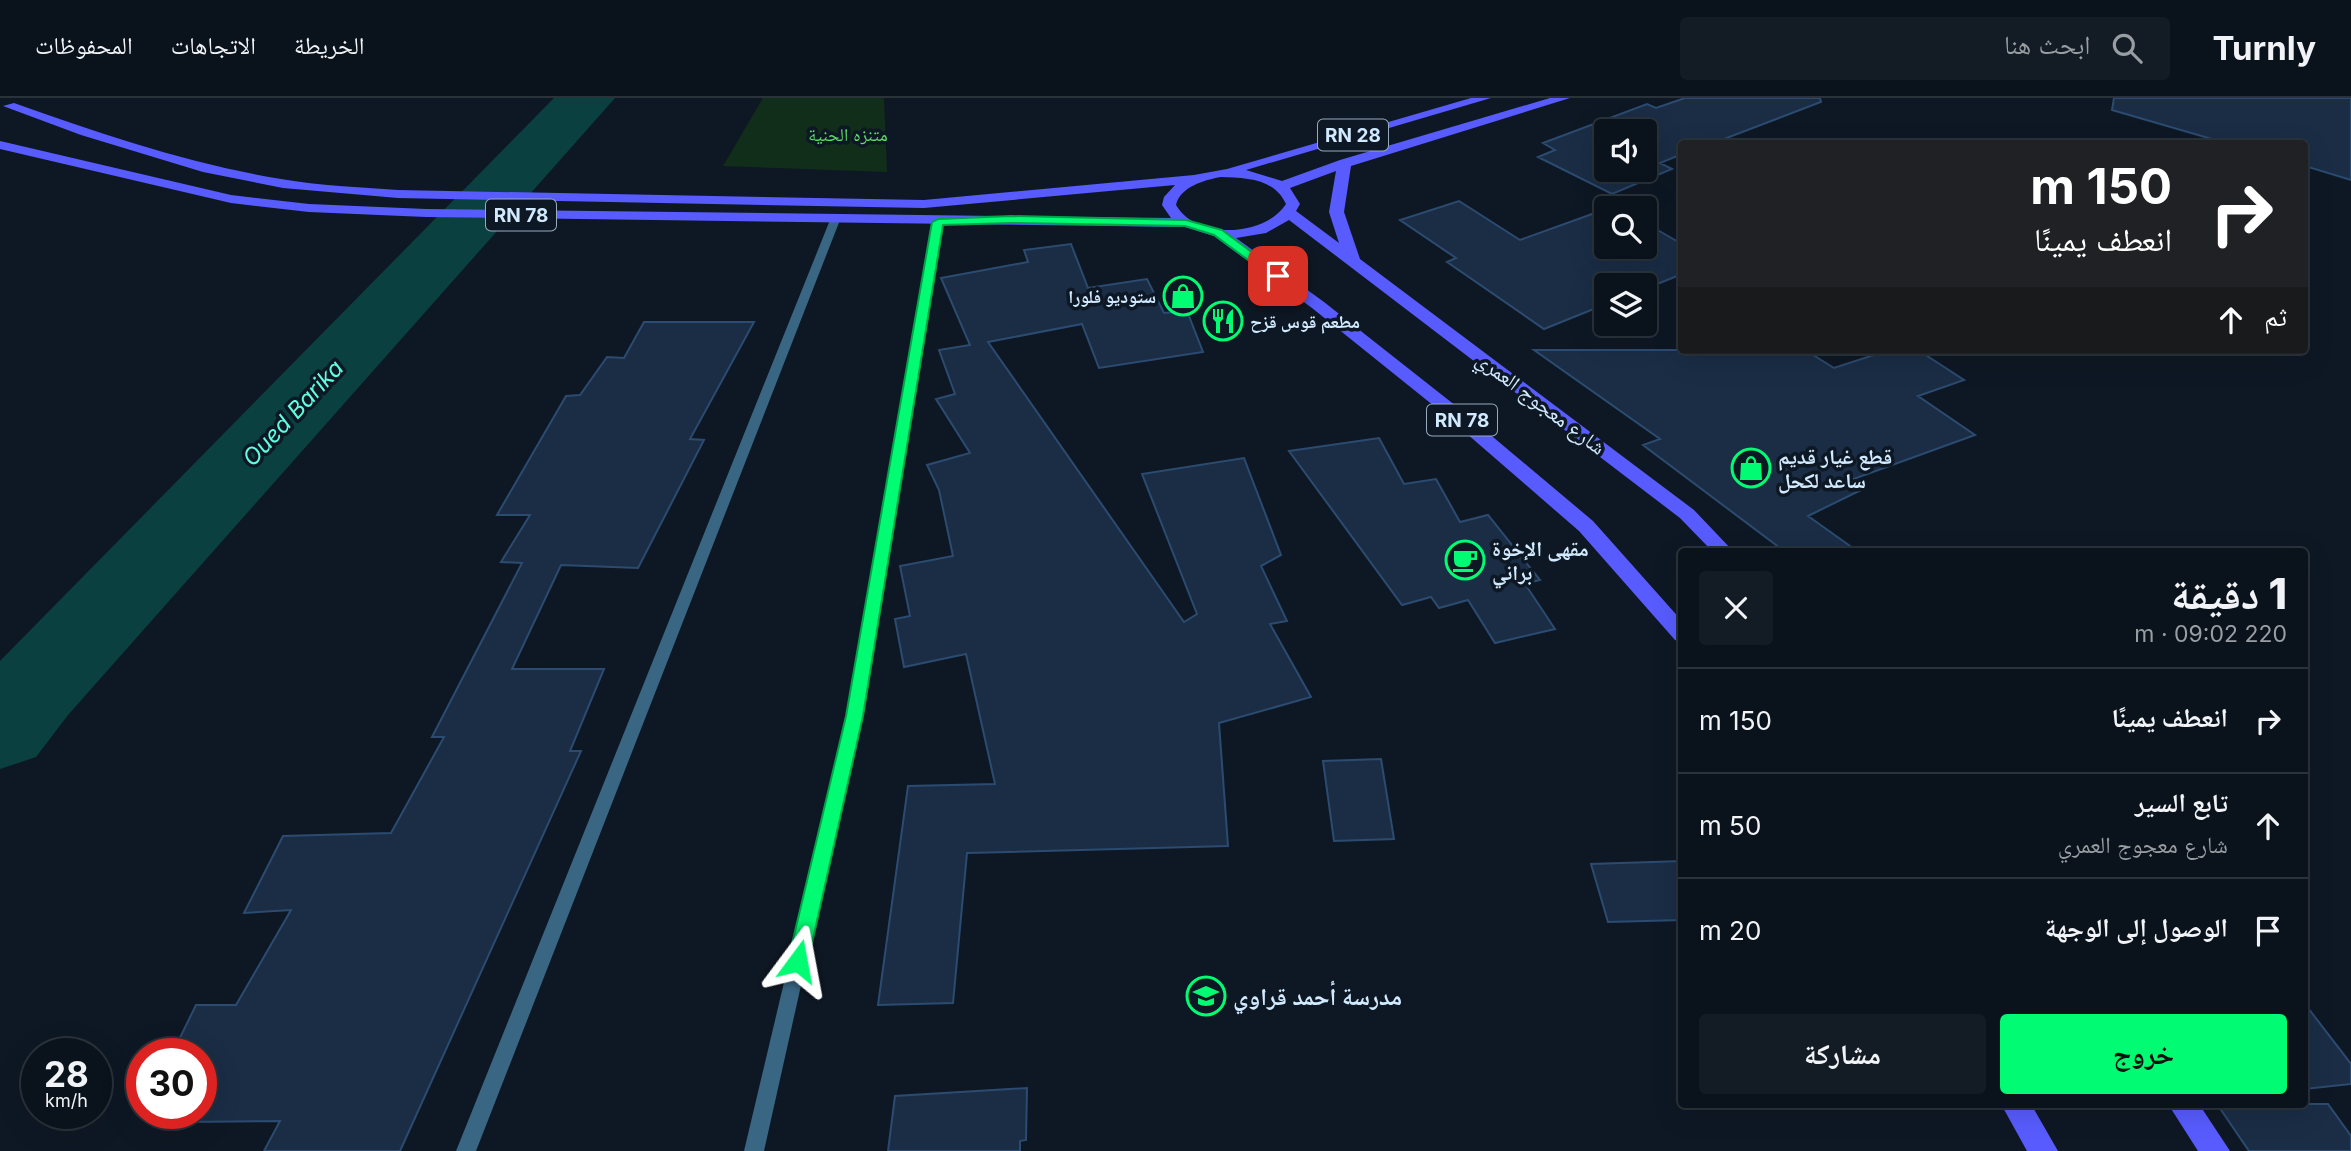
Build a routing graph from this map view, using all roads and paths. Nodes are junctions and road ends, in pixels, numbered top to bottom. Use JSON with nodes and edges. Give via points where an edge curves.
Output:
{"nodes":[{"id":1,"x":1485,"y":98,"type":"edge"},
{"id":2,"x":1564,"y":98,"type":"edge"},
{"id":3,"x":4,"y":106,"type":"edge"},
{"id":4,"x":0,"y":145,"type":"edge"},
{"id":5,"x":1345,"y":163,"type":"junction"},
{"id":6,"x":1221,"y":173,"type":"junction"},
{"id":7,"x":1192,"y":179,"type":"junction"},
{"id":8,"x":1282,"y":186,"type":"junction"},
{"id":9,"x":1289,"y":213,"type":"junction"},
{"id":10,"x":835,"y":220,"type":"junction"},
{"id":11,"x":938,"y":222,"type":"junction"},
{"id":12,"x":1186,"y":223,"type":"junction"},
{"id":13,"x":1218,"y":232,"type":"junction"},
{"id":14,"x":1354,"y":260,"type":"junction"},
{"id":15,"x":1720,"y":548,"type":"edge"},
{"id":16,"x":1678,"y":630,"type":"edge"},
{"id":17,"x":2017,"y":1108,"type":"edge"},
{"id":18,"x":2185,"y":1108,"type":"edge"},
{"id":19,"x":466,"y":1151,"type":"edge"},
{"id":20,"x":754,"y":1151,"type":"edge"},
{"id":21,"x":2043,"y":1151,"type":"edge"},
{"id":22,"x":2216,"y":1151,"type":"edge"}],
"edges":[{"from":1,"to":6,"type":"main road","number":"RN 28"},
{"from":2,"to":5,"type":"main road","number":"RN 28"},
{"from":3,"to":7,"type":"main road","via":[[232,174],[323,189],[924,204]]},
{"from":4,"to":10,"type":"main road","number":"RN 78","via":[[195,191],[309,208]]},
{"from":5,"to":8,"type":"main road"},
{"from":5,"to":14,"type":"main road","number":"RN 78","via":[[1336,221]]},
{"from":6,"to":7,"type":"main road"},
{"from":6,"to":8,"type":"main road","via":[[1248,174]]},
{"from":7,"to":12,"type":"main road","via":[[1171,195],[1170,205]]},
{"from":8,"to":9,"type":"main road","via":[[1293,204]]},
{"from":9,"to":13,"type":"main road","via":[[1270,227]]},
{"from":9,"to":14,"type":"main road","name":"شارع معجوج العمري"},
{"from":10,"to":11,"type":"main road","number":"RN 78"},
{"from":10,"to":19,"type":"street"},
{"from":11,"to":12,"type":"main road","number":"RN 78"},
{"from":11,"to":20,"type":"street","via":[[854,716]]},
{"from":12,"to":13,"type":"main road"},
{"from":13,"to":16,"type":"main road","number":"RN 78","via":[[1450,410],[1586,526]]},
{"from":14,"to":15,"type":"main road","name":"شارع معجوج العمري","number":"RN 78","via":[[1687,514]]},
{"from":17,"to":21,"type":"main road"},
{"from":18,"to":22,"type":"main road"}]}
